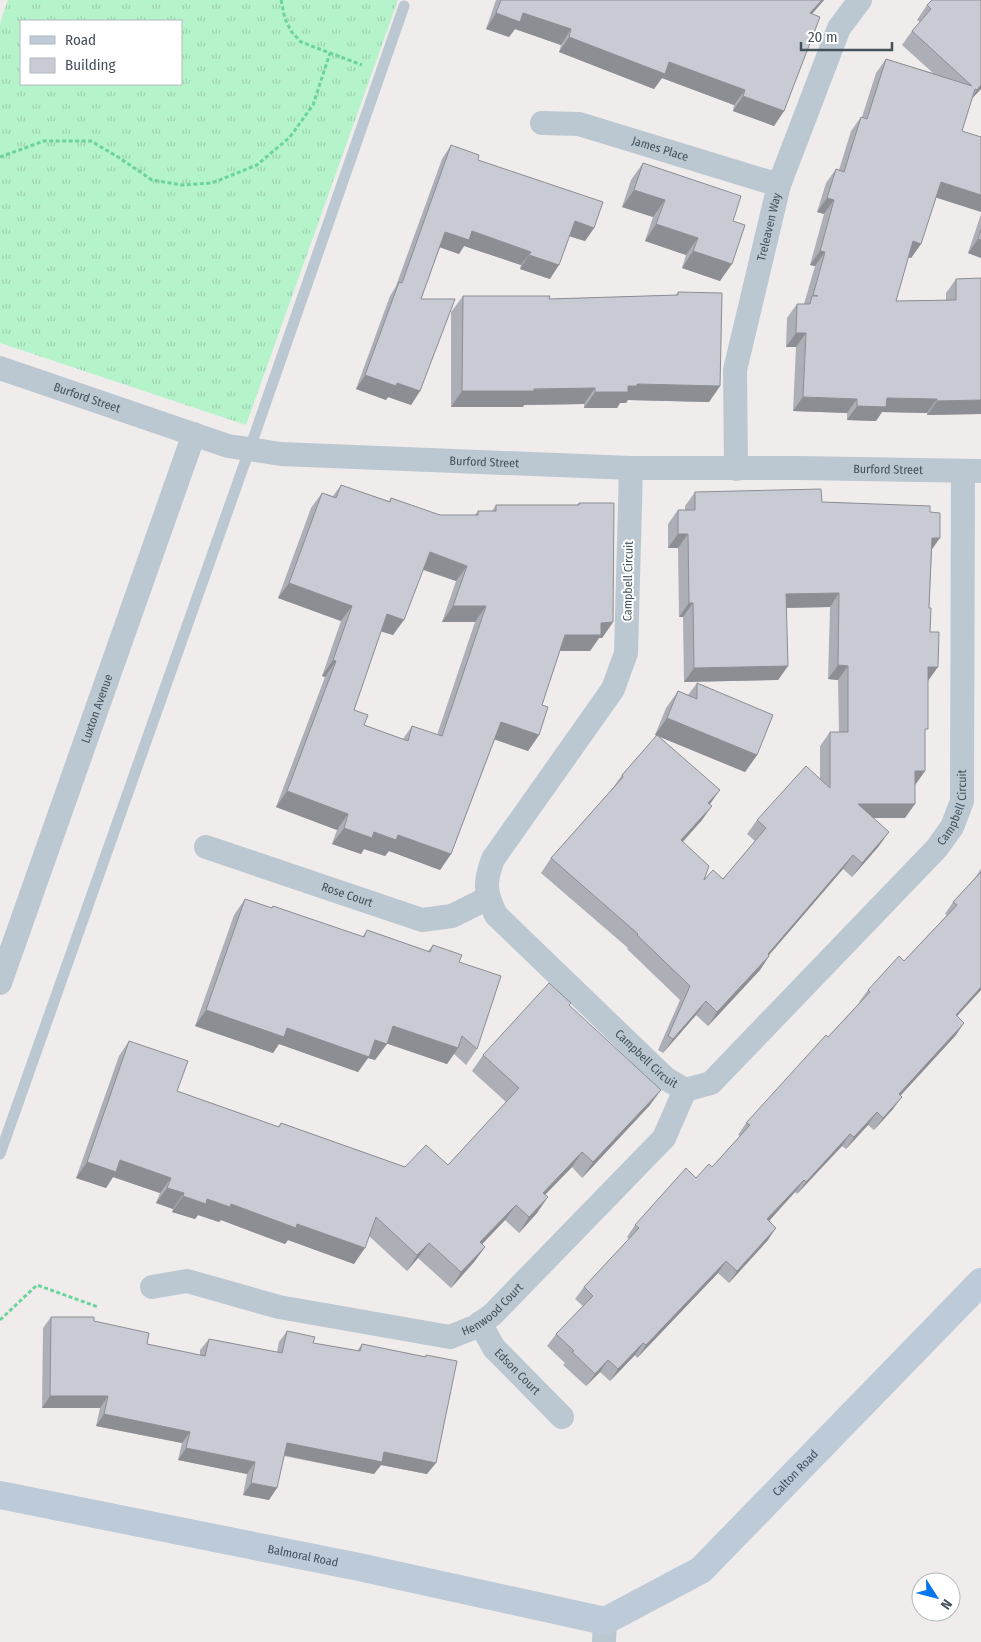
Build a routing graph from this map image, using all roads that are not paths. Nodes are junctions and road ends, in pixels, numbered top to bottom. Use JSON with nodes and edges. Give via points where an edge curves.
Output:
{"nodes":[{"id":1,"x":860,"y":0,"type":"edge"},
{"id":2,"x":404,"y":6,"type":"dead end"},
{"id":3,"x":542,"y":123,"type":"dead end"},
{"id":4,"x":778,"y":185,"type":"junction"},
{"id":5,"x":0,"y":368,"type":"edge"},
{"id":6,"x":194,"y":434,"type":"junction"},
{"id":7,"x":250,"y":448,"type":"junction"},
{"id":8,"x":631,"y":468,"type":"junction"},
{"id":9,"x":736,"y":469,"type":"junction"},
{"id":10,"x":972,"y":471,"type":"edge"},
{"id":11,"x":206,"y":847,"type":"dead end"},
{"id":12,"x":488,"y":898,"type":"junction"},
{"id":13,"x":0,"y":983,"type":"edge"},
{"id":14,"x":685,"y":1090,"type":"junction"},
{"id":15,"x":0,"y":1154,"type":"edge"},
{"id":16,"x":981,"y":1282,"type":"edge"},
{"id":17,"x":152,"y":1287,"type":"dead end"},
{"id":18,"x":480,"y":1323,"type":"junction"},
{"id":19,"x":562,"y":1418,"type":"dead end"},
{"id":20,"x":0,"y":1495,"type":"edge"},
{"id":21,"x":605,"y":1632,"type":"edge"}],
"edges":[{"from":1,"to":4,"type":"street","name":"Treleaven Way","via":[[839,28]]},
{"from":2,"to":7,"type":"lane"},
{"from":3,"to":4,"type":"street","name":"James Place","via":[[578,124]]},
{"from":4,"to":9,"type":"street","name":"Treleaven Way","via":[[735,370]]},
{"from":5,"to":6,"type":"street","name":"Burford Street"},
{"from":6,"to":7,"type":"street","name":"Burford Street","via":[[228,446]]},
{"from":6,"to":13,"type":"street","name":"Luxton Avenue"},
{"from":7,"to":8,"type":"street","name":"Burford Street","via":[[281,454]]},
{"from":7,"to":15,"type":"lane"},
{"from":8,"to":9,"type":"street","name":"Burford Street"},
{"from":8,"to":12,"type":"street","name":"Campbell Circuit","via":[[626,653],[613,689],[493,860],[486,877]]},
{"from":9,"to":10,"type":"street","name":"Burford Street"},
{"from":10,"to":14,"type":"street","name":"Campbell Circuit","via":[[962,801],[952,828],[937,848],[711,1084]]},
{"from":11,"to":12,"type":"street","name":"Rose Court","via":[[422,920],[452,916]]},
{"from":12,"to":14,"type":"street","name":"Campbell Circuit","via":[[503,922],[665,1078]]},
{"from":14,"to":18,"type":"street","name":"Henwood Court","via":[[664,1138],[492,1316]]},
{"from":16,"to":21,"type":"street","name":"Calton Road","via":[[701,1570]]},
{"from":17,"to":18,"type":"street","name":"Henwood Court","via":[[187,1281],[279,1307],[450,1337]]},
{"from":18,"to":19,"type":"street","name":"Edson Court","via":[[494,1348]]},
{"from":20,"to":21,"type":"street","name":"Balmoral Road","via":[[359,1567]]}]}
